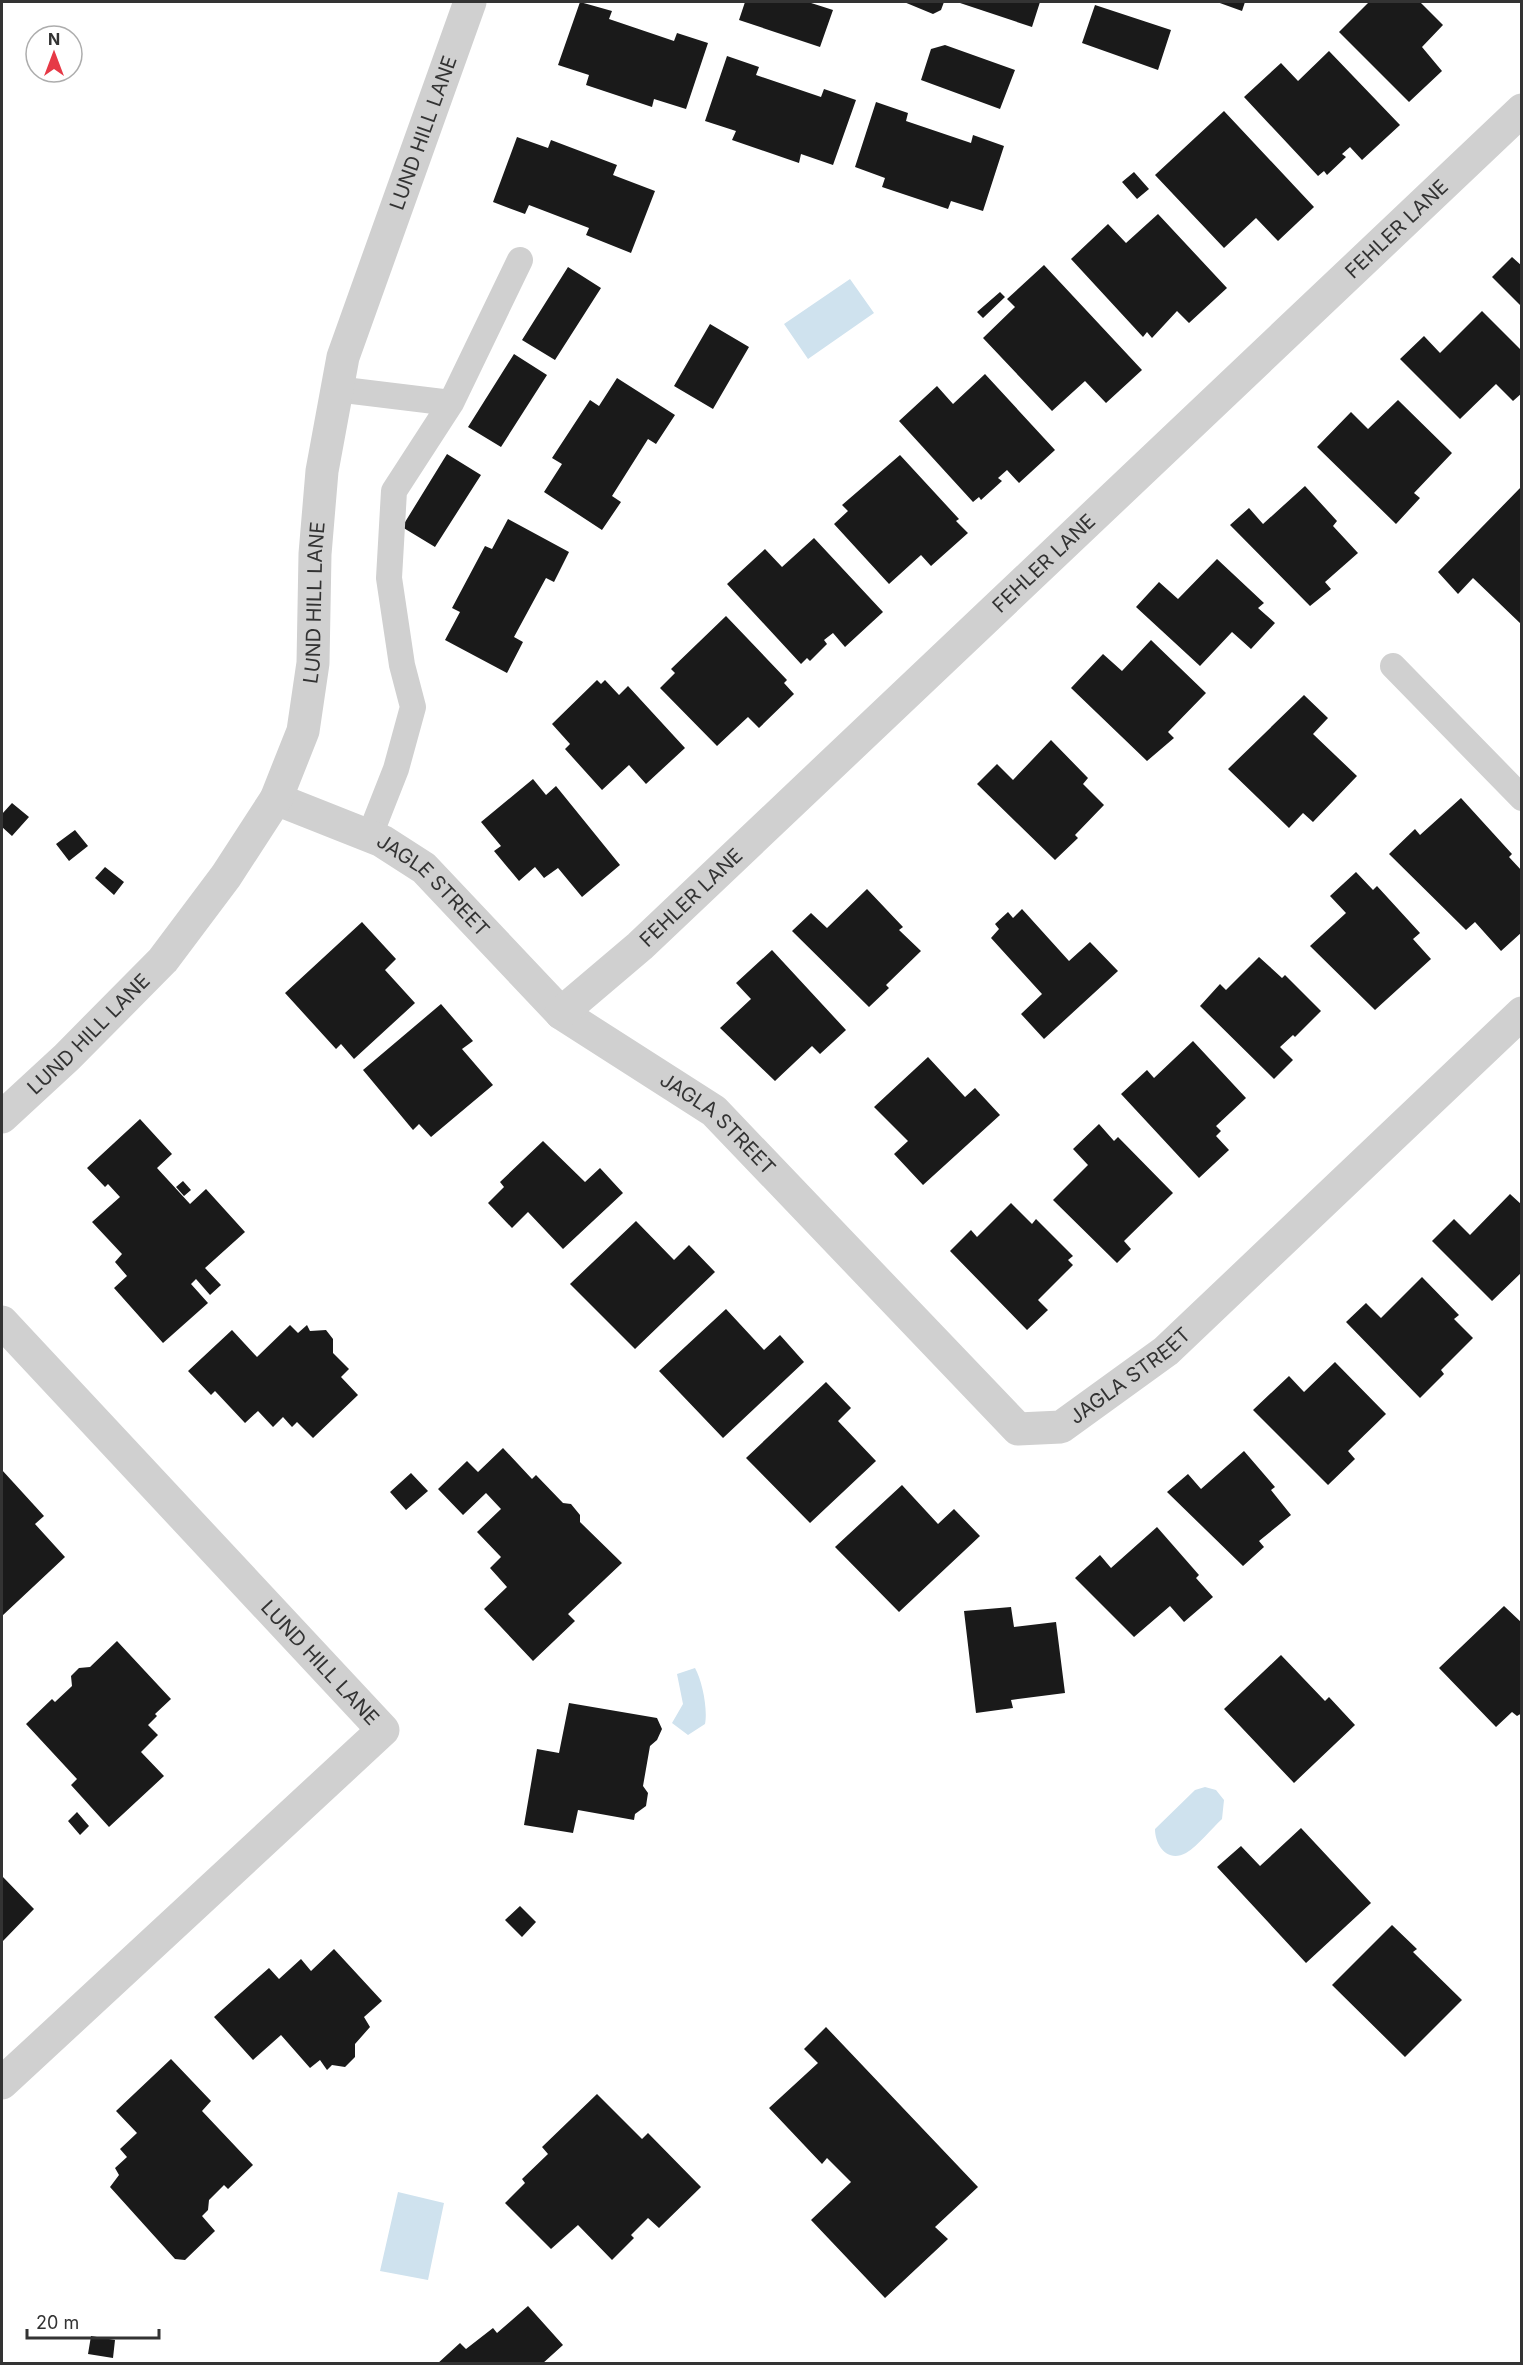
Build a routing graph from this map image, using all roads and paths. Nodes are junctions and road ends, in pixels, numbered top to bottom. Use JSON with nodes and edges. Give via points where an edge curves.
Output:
{"nodes":[{"id":1,"x":470,"y":2,"type":"edge"},
{"id":2,"x":1521,"y":110,"type":"edge"},
{"id":3,"x":520,"y":260,"type":"dead end"},
{"id":4,"x":336,"y":389,"type":"junction"},
{"id":5,"x":451,"y":403,"type":"junction"},
{"id":6,"x":1393,"y":666,"type":"dead end"},
{"id":7,"x":1521,"y":798,"type":"edge"},
{"id":8,"x":276,"y":799,"type":"junction"},
{"id":9,"x":370,"y":835,"type":"junction"},
{"id":10,"x":561,"y":1013,"type":"junction"},
{"id":11,"x":1521,"y":1013,"type":"edge"},
{"id":12,"x":2,"y":1117,"type":"edge"},
{"id":13,"x":2,"y":1322,"type":"edge"},
{"id":14,"x":2,"y":2083,"type":"edge"}],
"edges":[{"from":1,"to":4,"type":"street","name":"LUND HILL LANE","via":[[343,357]]},
{"from":2,"to":10,"type":"street","name":"FEHLER LANE","via":[[640,946]]},
{"from":3,"to":5,"type":"lane"},
{"from":4,"to":5,"type":"lane"},
{"from":4,"to":8,"type":"street","name":"LUND HILL LANE","via":[[322,471],[315,554],[313,663],[303,731]]},
{"from":5,"to":9,"type":"lane","via":[[394,491],[388,578],[413,707],[396,769]]},
{"from":6,"to":7,"type":"lane"},
{"from":8,"to":9,"type":"street","name":"JAGLE STREET"},
{"from":8,"to":12,"type":"street","name":"LUND HILL LANE","via":[[226,876],[163,960]]},
{"from":9,"to":10,"type":"street","name":"JAGLE STREET","via":[[424,868]]},
{"from":10,"to":11,"type":"street","name":"JAGLA STREET","via":[[714,1111],[1018,1429],[1061,1427],[1166,1351]]},
{"from":13,"to":14,"type":"street","name":"LUND HILL LANE","via":[[383,1730]]}]}
